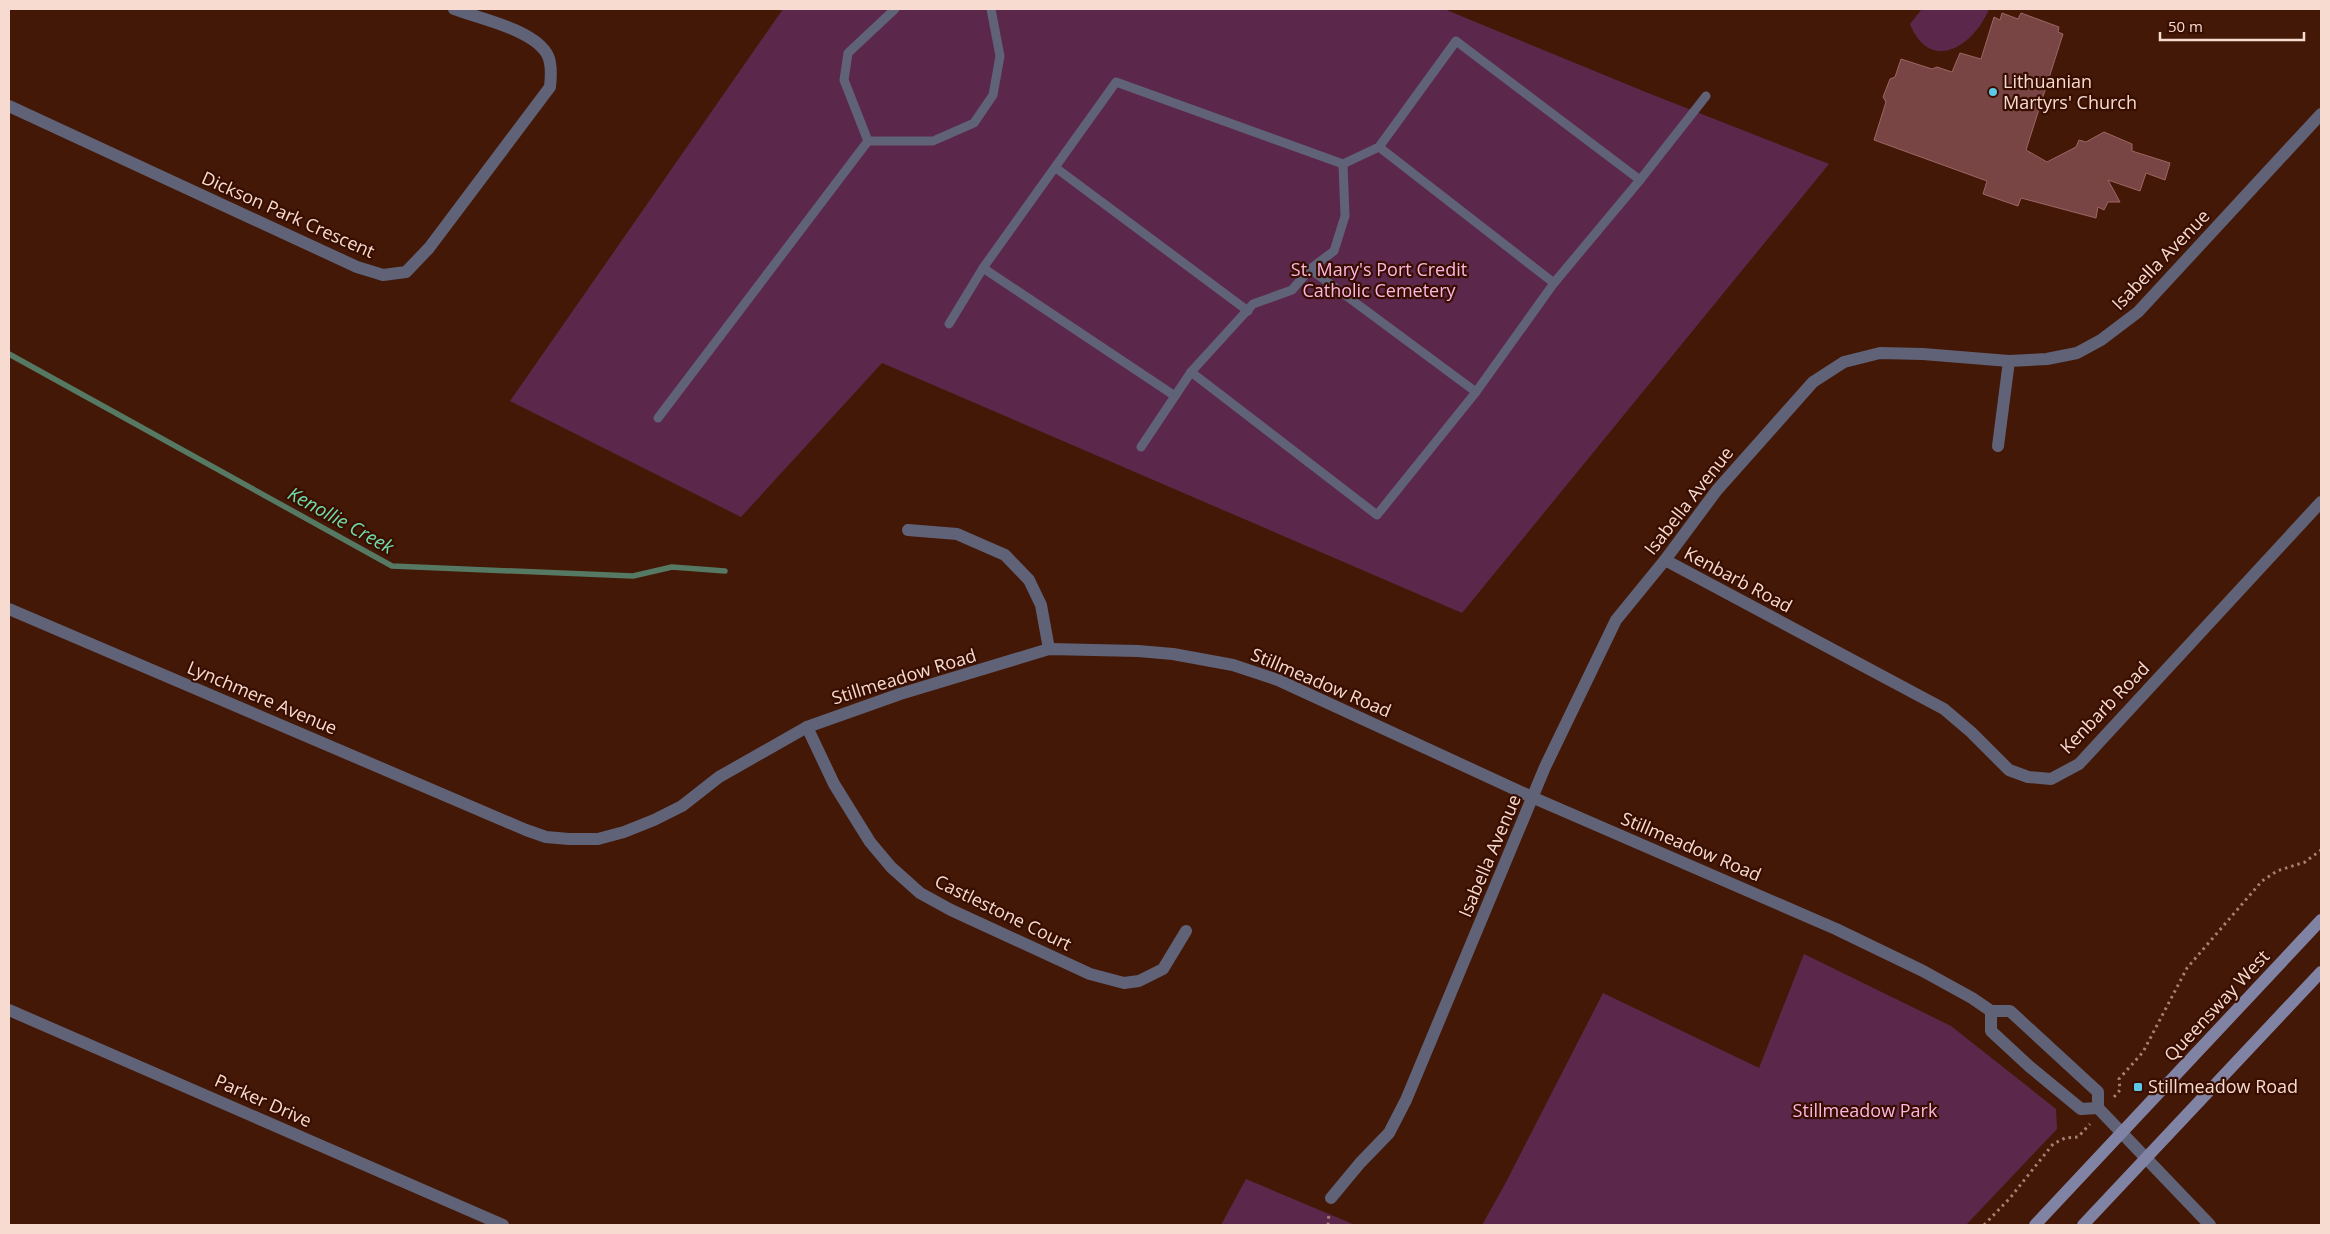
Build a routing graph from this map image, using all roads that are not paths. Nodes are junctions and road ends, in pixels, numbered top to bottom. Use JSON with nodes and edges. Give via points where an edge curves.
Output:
{"nodes":[{"id":1,"x":454,"y":9,"type":"edge"},
{"id":2,"x":895,"y":9,"type":"edge"},
{"id":3,"x":991,"y":9,"type":"edge"},
{"id":4,"x":1706,"y":96,"type":"dead end"},
{"id":5,"x":9,"y":106,"type":"edge"},
{"id":6,"x":2321,"y":114,"type":"edge"},
{"id":7,"x":868,"y":141,"type":"junction"},
{"id":8,"x":1379,"y":147,"type":"junction"},
{"id":9,"x":1343,"y":164,"type":"junction"},
{"id":10,"x":1056,"y":168,"type":"junction"},
{"id":11,"x":1640,"y":180,"type":"junction"},
{"id":12,"x":983,"y":268,"type":"junction"},
{"id":13,"x":1310,"y":269,"type":"junction"},
{"id":14,"x":1554,"y":282,"type":"junction"},
{"id":15,"x":1248,"y":311,"type":"junction"},
{"id":16,"x":949,"y":324,"type":"dead end"},
{"id":17,"x":2009,"y":361,"type":"junction"},
{"id":18,"x":1191,"y":372,"type":"junction"},
{"id":19,"x":1476,"y":392,"type":"junction"},
{"id":20,"x":1175,"y":396,"type":"junction"},
{"id":21,"x":658,"y":418,"type":"dead end"},
{"id":22,"x":1998,"y":446,"type":"dead end"},
{"id":23,"x":1141,"y":447,"type":"dead end"},
{"id":24,"x":2321,"y":502,"type":"edge"},
{"id":25,"x":908,"y":530,"type":"dead end"},
{"id":26,"x":1665,"y":560,"type":"junction"},
{"id":27,"x":9,"y":609,"type":"edge"},
{"id":28,"x":1049,"y":649,"type":"junction"},
{"id":29,"x":807,"y":726,"type":"junction"},
{"id":30,"x":1534,"y":798,"type":"junction"},
{"id":31,"x":502,"y":819,"type":"joint"},
{"id":32,"x":2321,"y":920,"type":"edge"},
{"id":33,"x":1186,"y":931,"type":"dead end"},
{"id":34,"x":2321,"y":972,"type":"edge"},
{"id":35,"x":9,"y":1010,"type":"edge"},
{"id":36,"x":1991,"y":1011,"type":"junction"},
{"id":37,"x":2098,"y":1108,"type":"junction"},
{"id":38,"x":2123,"y":1132,"type":"junction"},
{"id":39,"x":2147,"y":1157,"type":"junction"},
{"id":40,"x":1331,"y":1198,"type":"dead end"},
{"id":41,"x":503,"y":1225,"type":"edge"},
{"id":42,"x":2035,"y":1225,"type":"edge"},
{"id":43,"x":2083,"y":1225,"type":"edge"},
{"id":44,"x":2210,"y":1225,"type":"edge"}],
"edges":[{"from":1,"to":5,"type":"street","name":"Dickson Park Crescent","via":[[520,32],[542,46],[549,58],[550,87],[429,248],[406,272],[383,275],[357,267]]},
{"from":2,"to":7,"type":"lane","via":[[848,53],[844,80]]},
{"from":3,"to":7,"type":"lane","via":[[1000,56],[993,95],[974,123],[933,141]]},
{"from":4,"to":11,"type":"lane"},
{"from":6,"to":17,"type":"street","name":"Isabella Avenue","via":[[2126,322],[2077,353]]},
{"from":7,"to":21,"type":"lane"},
{"from":8,"to":9,"type":"lane"},
{"from":8,"to":11,"type":"lane","via":[[1456,42]]},
{"from":8,"to":14,"type":"lane"},
{"from":9,"to":10,"type":"lane","via":[[1116,82]]},
{"from":9,"to":13,"type":"lane","via":[[1345,216],[1334,251]]},
{"from":10,"to":12,"type":"lane"},
{"from":10,"to":15,"type":"lane"},
{"from":11,"to":14,"type":"lane"},
{"from":12,"to":16,"type":"lane"},
{"from":12,"to":20,"type":"lane"},
{"from":13,"to":15,"type":"lane","via":[[1292,290],[1253,304]]},
{"from":13,"to":19,"type":"lane"},
{"from":14,"to":19,"type":"lane"},
{"from":15,"to":18,"type":"lane"},
{"from":17,"to":22,"type":"street"},
{"from":17,"to":26,"type":"street","name":"Isabella Avenue","via":[[1880,353],[1844,362],[1814,382],[1781,417],[1717,490]]},
{"from":18,"to":19,"type":"lane","via":[[1377,515]]},
{"from":18,"to":20,"type":"lane"},
{"from":20,"to":23,"type":"lane"},
{"from":24,"to":26,"type":"street","name":"Kenbarb Road","via":[[2079,764],[2051,779],[2028,777],[2009,770],[1944,709]]},
{"from":25,"to":28,"type":"street","via":[[957,534],[1005,555],[1029,580],[1041,605]]},
{"from":26,"to":30,"type":"street","name":"Isabella Avenue","via":[[1616,620],[1549,758]]},
{"from":27,"to":31,"type":"street","name":"Lynchmere Avenue"},
{"from":28,"to":29,"type":"street","name":"Stillmeadow Road"},
{"from":28,"to":30,"type":"street","name":"Stillmeadow Road","via":[[1173,654],[1233,665],[1278,680]]},
{"from":29,"to":31,"type":"street","name":"Stillmeadow Road","via":[[719,777],[682,806],[624,832],[598,838],[546,837]]},
{"from":29,"to":33,"type":"street","name":"Castlestone Court","via":[[842,797],[870,842],[891,867],[920,893],[951,910],[1090,974],[1124,983],[1139,981],[1163,969]]},
{"from":30,"to":36,"type":"street","name":"Stillmeadow Road","via":[[1836,929],[1922,971]]},
{"from":30,"to":40,"type":"street","name":"Isabella Avenue","via":[[1406,1100],[1389,1133]]},
{"from":32,"to":38,"type":"main road","name":"Queensway West"},
{"from":34,"to":39,"type":"main road"},
{"from":35,"to":41,"type":"street","name":"Parker Drive"},
{"from":36,"to":37,"type":"street","name":"Stillmeadow Road","via":[[2010,1011],[2098,1092]]},
{"from":36,"to":37,"type":"street","via":[[1990,1031],[2081,1109]]},
{"from":37,"to":38,"type":"street","name":"Stillmeadow Road"},
{"from":38,"to":39,"type":"street","name":"Stillmeadow Road"},
{"from":38,"to":42,"type":"main road","name":"Queensway West"},
{"from":39,"to":43,"type":"main road"},
{"from":39,"to":44,"type":"street","name":"Stillmeadow Road"}]}
